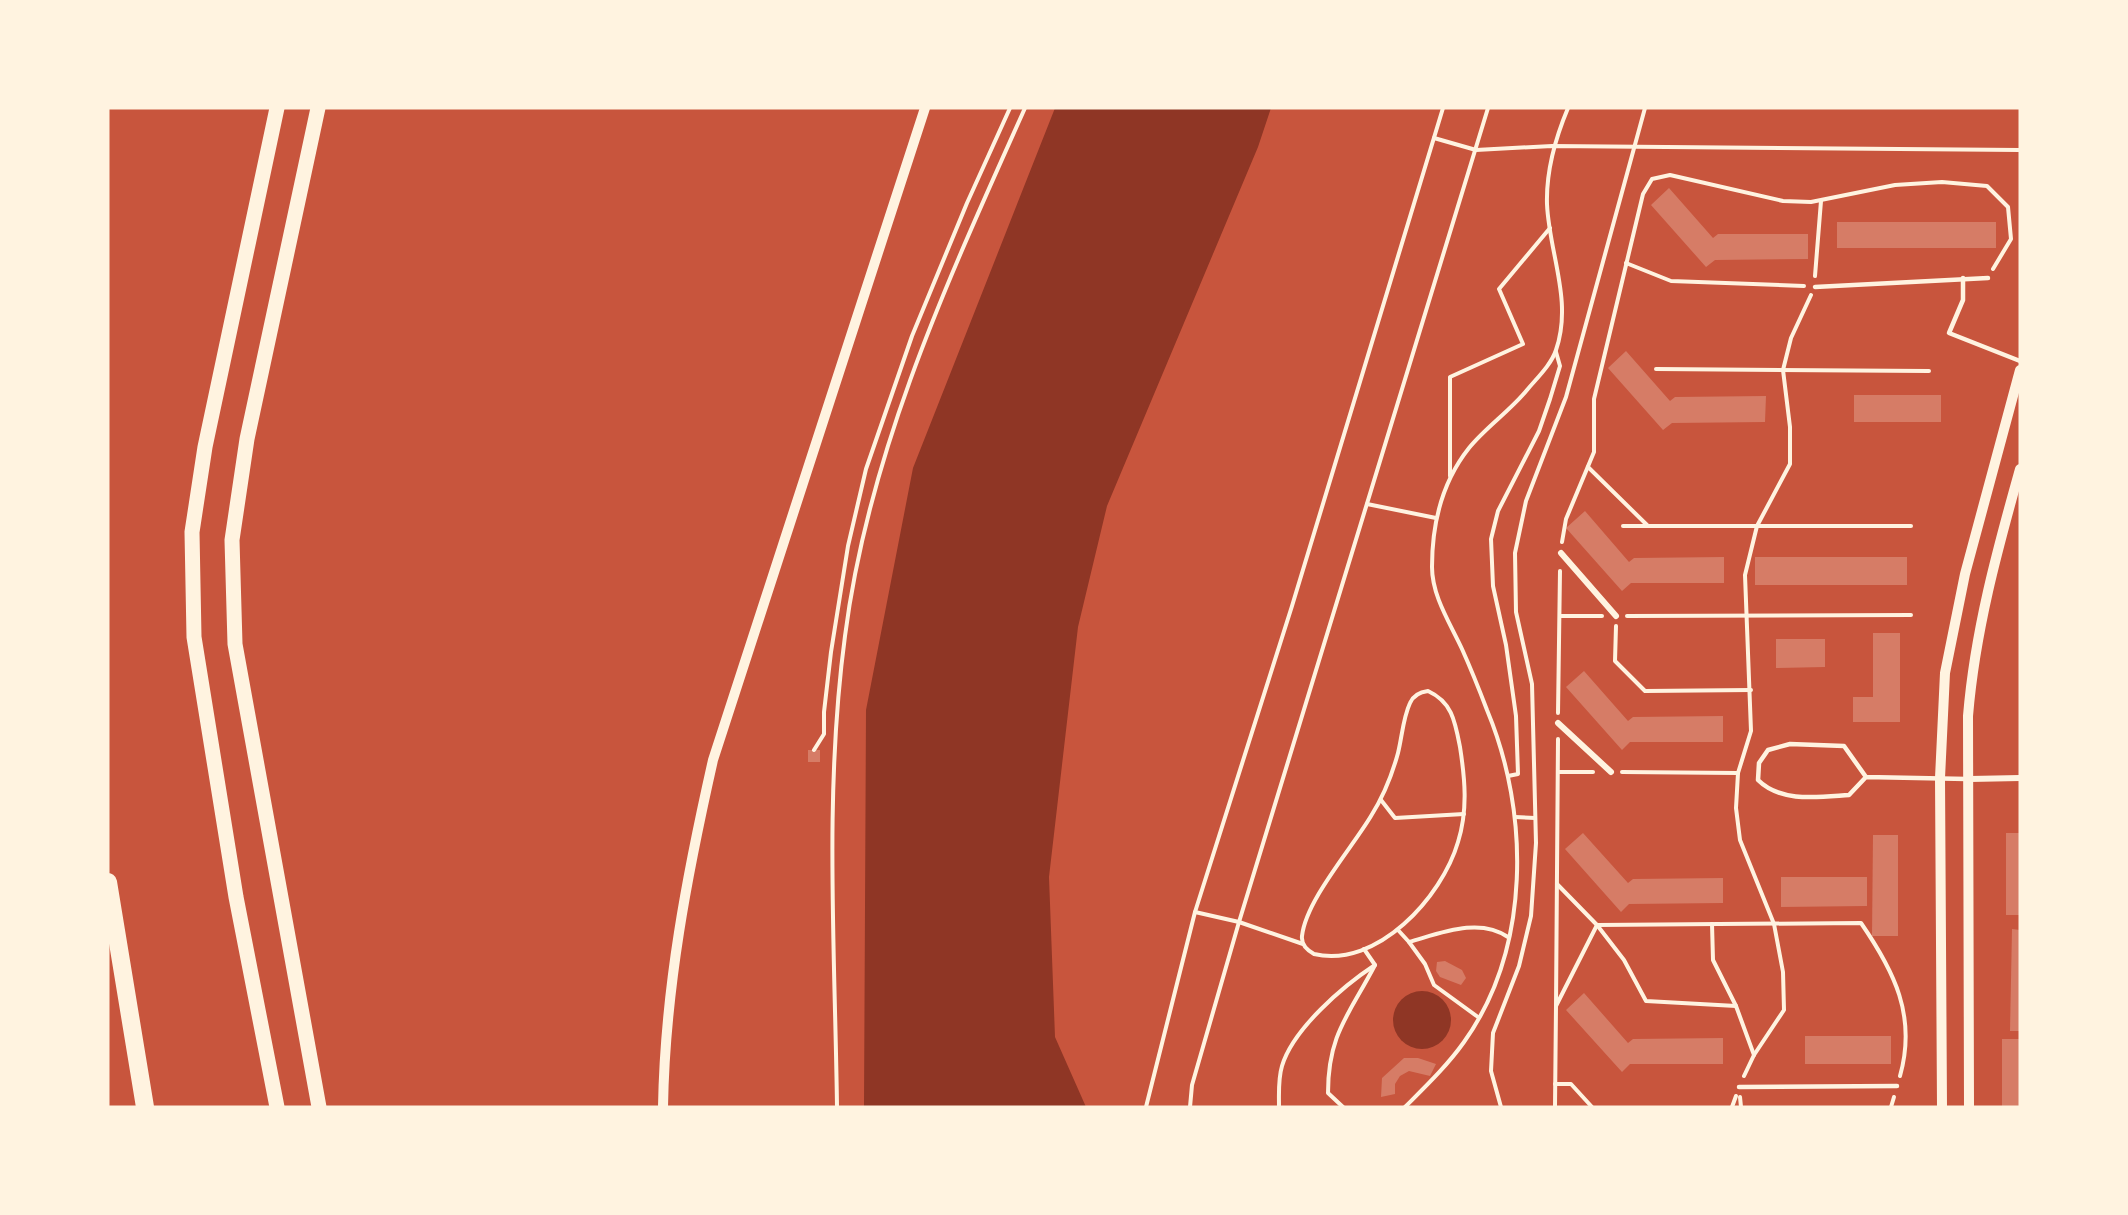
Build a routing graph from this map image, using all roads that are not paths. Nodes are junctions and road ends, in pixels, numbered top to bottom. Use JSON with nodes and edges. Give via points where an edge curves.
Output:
{"nodes":[{"id":1,"x":277,"y":108,"type":"edge"},
{"id":2,"x":318,"y":108,"type":"edge"},
{"id":3,"x":925,"y":108,"type":"edge"},
{"id":4,"x":1963,"y":278,"type":"junction"},
{"id":5,"x":1988,"y":278,"type":"road end"},
{"id":6,"x":1815,"y":287,"type":"road end"},
{"id":7,"x":2020,"y":362,"type":"edge"},
{"id":8,"x":2020,"y":370,"type":"edge"},
{"id":9,"x":2020,"y":469,"type":"edge"},
{"id":10,"x":1560,"y":553,"type":"road end"},
{"id":11,"x":1616,"y":616,"type":"road end"},
{"id":12,"x":1558,"y":723,"type":"road end"},
{"id":13,"x":1611,"y":772,"type":"road end"},
{"id":14,"x":1866,"y":777,"type":"junction"},
{"id":15,"x":1940,"y":778,"type":"junction"},
{"id":16,"x":2020,"y":778,"type":"edge"},
{"id":17,"x":1970,"y":779,"type":"junction"},
{"id":18,"x":108,"y":882,"type":"edge"},
{"id":19,"x":1897,"y":1086,"type":"road end"},
{"id":20,"x":1739,"y":1087,"type":"road end"},
{"id":21,"x":145,"y":1107,"type":"edge"},
{"id":22,"x":277,"y":1107,"type":"edge"},
{"id":23,"x":319,"y":1107,"type":"edge"},
{"id":24,"x":663,"y":1107,"type":"edge"},
{"id":25,"x":1942,"y":1107,"type":"edge"},
{"id":26,"x":1969,"y":1107,"type":"edge"}],
"edges":[{"from":1,"to":22,"type":"main road","via":[[205,447],[192,532],[194,637],[236,897]]},
{"from":2,"to":23,"type":"main road","via":[[248,439],[232,540],[235,644]]},
{"from":3,"to":24,"type":"street","via":[[712,760],[690,860],[673,968],[664,1048]]},
{"from":4,"to":5,"type":"lane"},
{"from":4,"to":6,"type":"lane"},
{"from":4,"to":7,"type":"lane","via":[[1963,300],[1950,333]]},
{"from":8,"to":15,"type":"street","via":[[1951,635],[1944,673]]},
{"from":9,"to":17,"type":"street","via":[[1992,568],[1972,670],[1968,716]]},
{"from":10,"to":11,"type":"street"},
{"from":12,"to":13,"type":"street"},
{"from":14,"to":14,"type":"lane","via":[[1844,746],[1790,744],[1768,750],[1760,763],[1758,780],[1769,790],[1805,798],[1849,795]]},
{"from":14,"to":15,"type":"lane"},
{"from":15,"to":17,"type":"lane"},
{"from":15,"to":25,"type":"street"},
{"from":16,"to":17,"type":"street"},
{"from":17,"to":26,"type":"street"},
{"from":18,"to":21,"type":"highway"},
{"from":19,"to":20,"type":"lane"}]}
